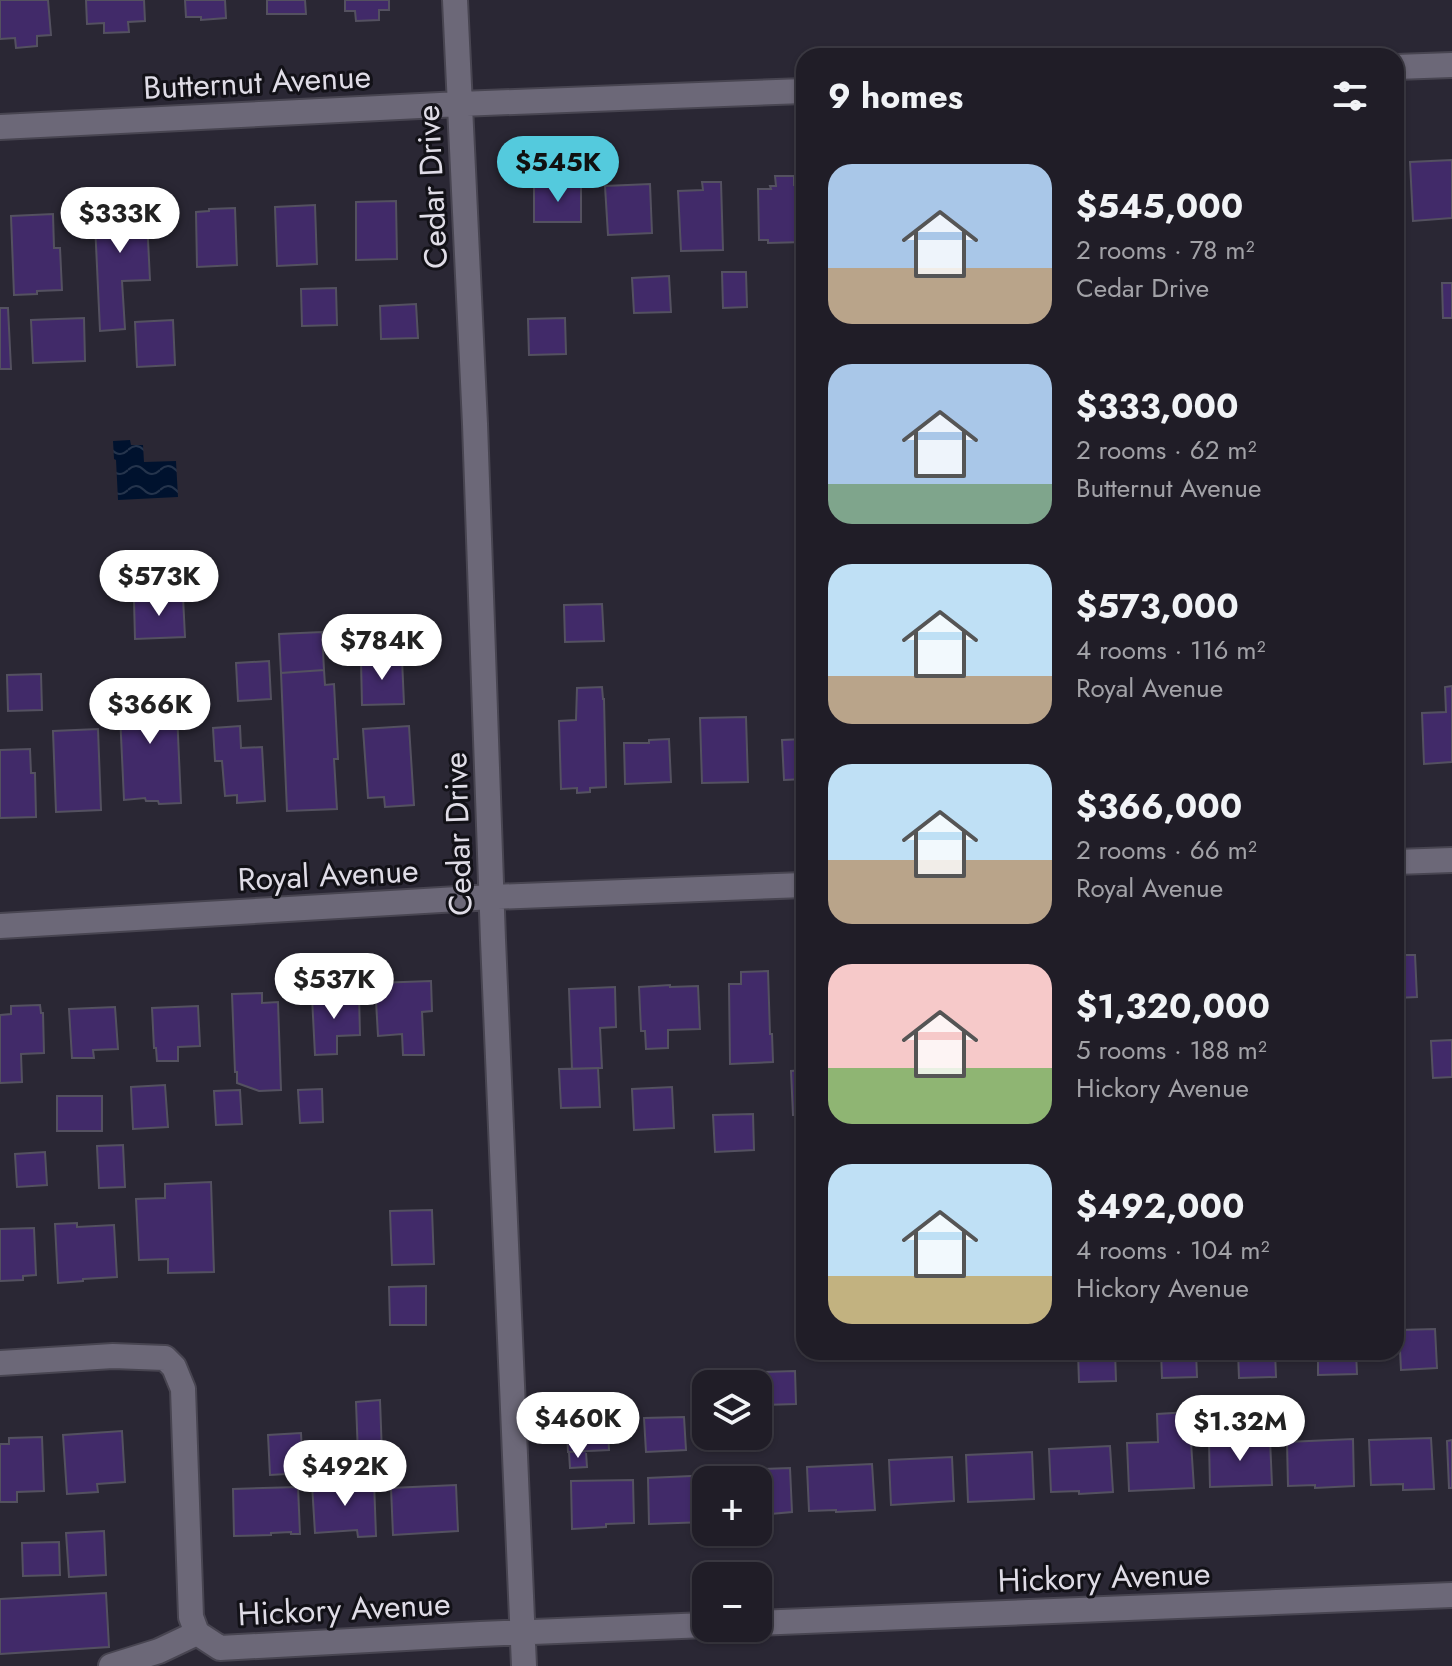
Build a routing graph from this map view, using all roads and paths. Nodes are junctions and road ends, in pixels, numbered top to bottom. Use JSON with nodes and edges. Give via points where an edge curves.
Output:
{"nodes":[{"id":1,"x":455,"y":0,"type":"edge"},
{"id":2,"x":1452,"y":65,"type":"edge"},
{"id":3,"x":1404,"y":67,"type":"edge"},
{"id":4,"x":796,"y":91,"type":"edge"},
{"id":5,"x":460,"y":104,"type":"junction"},
{"id":6,"x":0,"y":127,"type":"edge"},
{"id":7,"x":1452,"y":860,"type":"edge"},
{"id":8,"x":1404,"y":862,"type":"edge"},
{"id":9,"x":796,"y":885,"type":"edge"},
{"id":10,"x":492,"y":897,"type":"junction"},
{"id":11,"x":0,"y":926,"type":"edge"},
{"id":12,"x":0,"y":1363,"type":"edge"},
{"id":13,"x":1452,"y":1595,"type":"edge"},
{"id":14,"x":772,"y":1622,"type":"edge"},
{"id":15,"x":692,"y":1626,"type":"edge"},
{"id":16,"x":197,"y":1633,"type":"junction"},
{"id":17,"x":522,"y":1633,"type":"junction"},
{"id":18,"x":111,"y":1666,"type":"edge"},
{"id":19,"x":524,"y":1666,"type":"edge"}],
"edges":[{"from":1,"to":5,"type":"street","name":"Cedar Drive"},
{"from":2,"to":3,"type":"street"},
{"from":4,"to":5,"type":"street","name":"Butternut Avenue"},
{"from":5,"to":6,"type":"street","name":"Butternut Avenue"},
{"from":5,"to":10,"type":"street","name":"Cedar Drive"},
{"from":7,"to":8,"type":"street"},
{"from":9,"to":10,"type":"street","name":"Royal Avenue"},
{"from":10,"to":11,"type":"street","name":"Royal Avenue"},
{"from":10,"to":17,"type":"street","name":"Cedar Drive"},
{"from":12,"to":16,"type":"street","name":"Hickory Avenue","via":[[113,1356],[165,1358],[174,1367],[183,1389],[191,1617]]},
{"from":13,"to":14,"type":"street","name":"Hickory Avenue"},
{"from":15,"to":17,"type":"street","name":"Hickory Avenue"},
{"from":16,"to":17,"type":"street","name":"Hickory Avenue","via":[[220,1648]]},
{"from":16,"to":18,"type":"street"},
{"from":17,"to":19,"type":"street","name":"Cedar Drive"}]}
